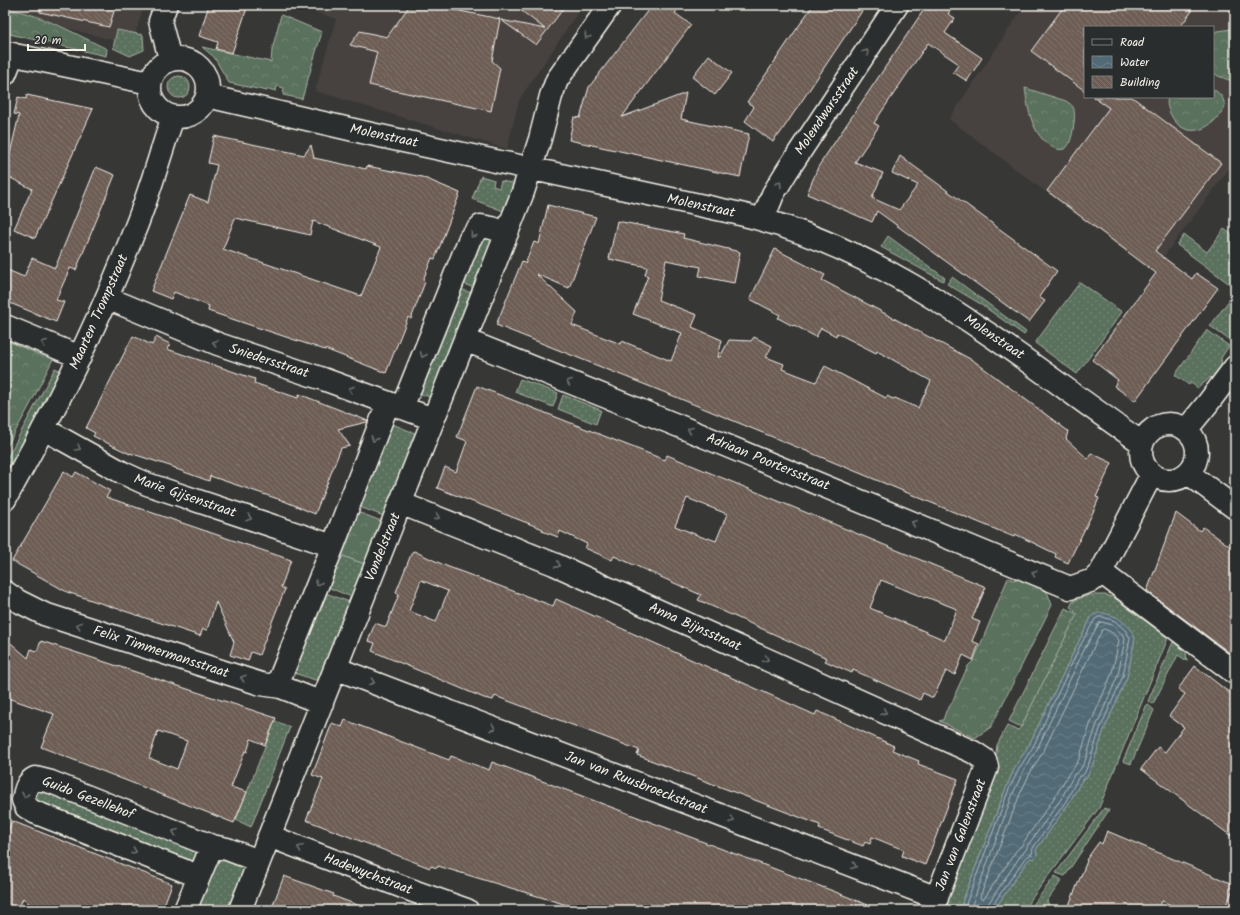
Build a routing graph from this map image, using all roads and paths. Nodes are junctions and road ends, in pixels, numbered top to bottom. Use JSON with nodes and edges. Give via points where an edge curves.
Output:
{"nodes":[{"id":1,"x":166,"y":5,"type":"edge"},
{"id":2,"x":610,"y":5,"type":"edge"},
{"id":3,"x":897,"y":5,"type":"edge"},
{"id":4,"x":170,"y":59,"type":"junction"},
{"id":5,"x":8,"y":60,"type":"edge"},
{"id":6,"x":150,"y":83,"type":"junction"},
{"id":7,"x":207,"y":96,"type":"junction"},
{"id":8,"x":173,"y":117,"type":"junction"},
{"id":9,"x":531,"y":168,"type":"junction"},
{"id":10,"x":763,"y":219,"type":"junction"},
{"id":11,"x":507,"y":233,"type":"junction"},
{"id":12,"x":107,"y":298,"type":"junction"},
{"id":13,"x":5,"y":326,"type":"edge"},
{"id":14,"x":464,"y":340,"type":"junction"},
{"id":15,"x":80,"y":357,"type":"junction"},
{"id":16,"x":1235,"y":367,"type":"edge"},
{"id":17,"x":395,"y":405,"type":"junction"},
{"id":18,"x":433,"y":420,"type":"junction"},
{"id":19,"x":44,"y":428,"type":"junction"},
{"id":20,"x":1186,"y":430,"type":"junction"},
{"id":21,"x":1142,"y":443,"type":"junction"},
{"id":22,"x":1188,"y":473,"type":"junction"},
{"id":23,"x":1152,"y":475,"type":"junction"},
{"id":24,"x":5,"y":499,"type":"edge"},
{"id":25,"x":400,"y":503,"type":"junction"},
{"id":26,"x":1235,"y":508,"type":"edge"},
{"id":27,"x":333,"y":546,"type":"junction"},
{"id":28,"x":1101,"y":572,"type":"junction"},
{"id":29,"x":5,"y":592,"type":"edge"},
{"id":30,"x":336,"y":668,"type":"junction"},
{"id":31,"x":1235,"y":673,"type":"edge"},
{"id":32,"x":281,"y":687,"type":"junction"},
{"id":33,"x":322,"y":703,"type":"junction"},
{"id":34,"x":985,"y":760,"type":"joint"},
{"id":35,"x":269,"y":836,"type":"junction"},
{"id":36,"x":212,"y":846,"type":"junction"},
{"id":37,"x":259,"y":861,"type":"junction"},
{"id":38,"x":198,"y":876,"type":"junction"},
{"id":39,"x":934,"y":904,"type":"edge"},
{"id":40,"x":185,"y":910,"type":"edge"},
{"id":41,"x":240,"y":910,"type":"edge"},
{"id":42,"x":468,"y":910,"type":"edge"}],
"edges":[{"from":1,"to":4,"type":"street","via":[[160,21]]},
{"from":2,"to":9,"type":"street","name":"Vondelstraat","one_way":true,"via":[[557,80]]},
{"from":10,"to":3,"type":"street","name":"Molendwarsstraat","one_way":true,"via":[[773,194],[787,171]]},
{"from":4,"to":6,"type":"street","via":[[158,66]]},
{"from":4,"to":7,"type":"street","via":[[183,58],[200,68],[206,76]]},
{"from":5,"to":6,"type":"street"},
{"from":6,"to":8,"type":"street","via":[[149,91],[155,104],[165,114]]},
{"from":7,"to":8,"type":"street","via":[[199,110],[192,115]]},
{"from":7,"to":9,"type":"street","name":"Molenstraat"},
{"from":8,"to":12,"type":"street","name":"Maarten Trompstraat","via":[[148,195]]},
{"from":9,"to":10,"type":"street","name":"Molenstraat"},
{"from":9,"to":11,"type":"street","name":"Vondelstraat"},
{"from":10,"to":21,"type":"street","name":"Molenstraat","via":[[844,250],[927,293],[1013,350]]},
{"from":11,"to":14,"type":"street","name":"Vondelstraat"},
{"from":11,"to":17,"type":"street","one_way":true,"via":[[481,226],[470,238]]},
{"from":12,"to":15,"type":"street","name":"Maarten Trompstraat"},
{"from":17,"to":12,"type":"street","name":"Sniedersstraat","one_way":true,"via":[[323,378],[218,344]]},
{"from":15,"to":13,"type":"street","one_way":true},
{"from":14,"to":18,"type":"street","name":"Vondelstraat"},
{"from":28,"to":14,"type":"street","name":"Adriaan Poortersstraat","one_way":true,"via":[[1093,580],[1070,588]]},
{"from":15,"to":19,"type":"street","name":"Maarten Trompstraat"},
{"from":16,"to":20,"type":"street"},
{"from":17,"to":18,"type":"street","name":"Sniedersstraat"},
{"from":17,"to":27,"type":"street","one_way":true},
{"from":18,"to":25,"type":"street","name":"Vondelstraat"},
{"from":19,"to":24,"type":"street","name":"Maarten Trompstraat"},
{"from":19,"to":27,"type":"street","name":"Marie Gijsenstraat","one_way":true,"via":[[118,471],[141,481]]},
{"from":20,"to":21,"type":"street","via":[[1175,424],[1166,424],[1148,432]]},
{"from":20,"to":22,"type":"street","via":[[1195,441],[1197,450],[1195,462]]},
{"from":21,"to":23,"type":"street","via":[[1143,465]]},
{"from":22,"to":23,"type":"street","via":[[1172,480],[1163,480]]},
{"from":22,"to":26,"type":"street"},
{"from":23,"to":28,"type":"street"},
{"from":25,"to":30,"type":"street","name":"Vondelstraat"},
{"from":25,"to":34,"type":"street","name":"Anna Bijnsstraat","one_way":true,"via":[[554,564],[973,752]]},
{"from":27,"to":32,"type":"street","one_way":true,"via":[[280,678]]},
{"from":28,"to":31,"type":"street"},
{"from":32,"to":29,"type":"street","name":"Felix Timmermansstraat","one_way":true,"via":[[260,684],[44,614]]},
{"from":30,"to":33,"type":"street","name":"Vondelstraat"},
{"from":30,"to":39,"type":"street","name":"Jan van Ruusbroeckstraat","one_way":true},
{"from":32,"to":33,"type":"street","name":"Felix Timmermansstraat"},
{"from":33,"to":35,"type":"street","name":"Vondelstraat"},
{"from":34,"to":39,"type":"street","name":"Jan van Galenstraat","via":[[987,768]]},
{"from":35,"to":37,"type":"street","name":"Vondelstraat"},
{"from":42,"to":35,"type":"street","name":"Hadewychstraat","one_way":true},
{"from":36,"to":37,"type":"street"},
{"from":36,"to":38,"type":"street"},
{"from":36,"to":38,"type":"street","name":"Guido Gezellehof","one_way":true,"via":[[51,782],[35,778],[27,786],[23,800],[26,807],[34,812]]},
{"from":37,"to":41,"type":"street","name":"Vondelstraat"},
{"from":38,"to":40,"type":"street"}]}
